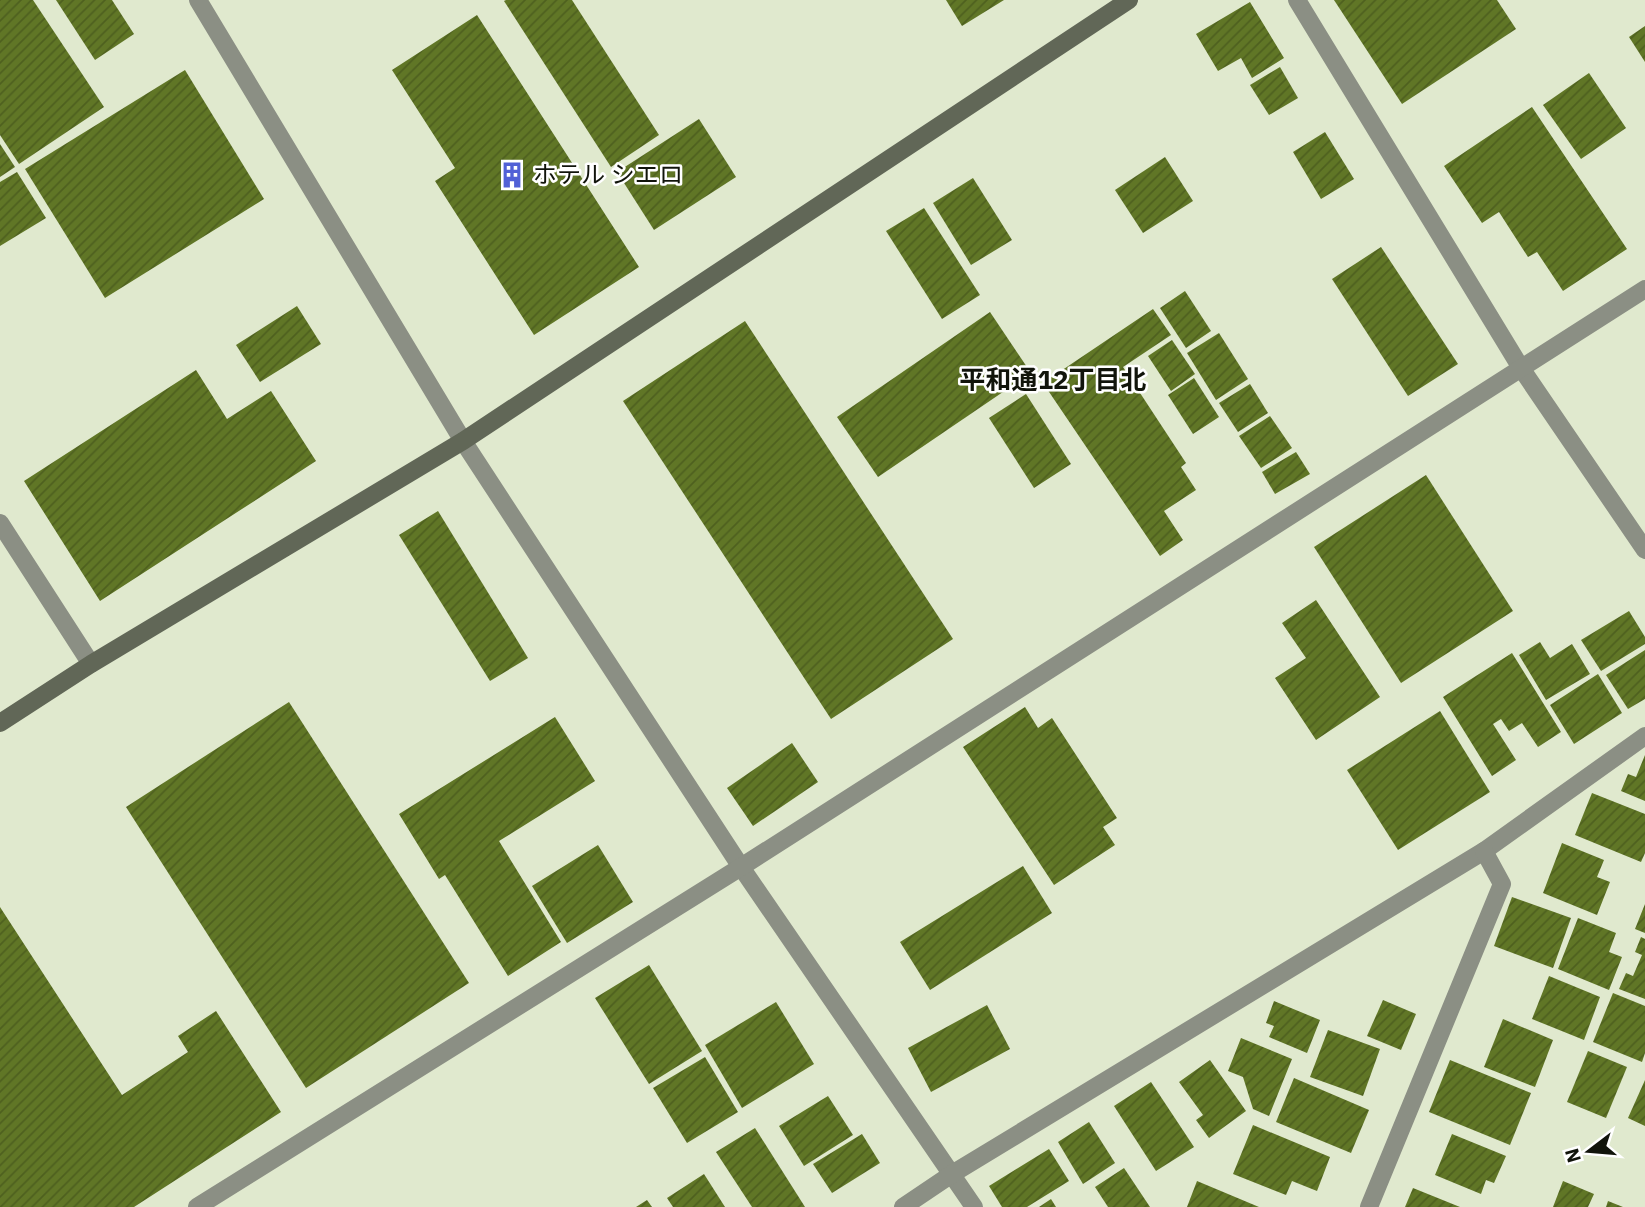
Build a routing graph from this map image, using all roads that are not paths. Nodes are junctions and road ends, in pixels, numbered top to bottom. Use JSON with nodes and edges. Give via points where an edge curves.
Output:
{"nodes":[{"id":1,"x":198,"y":0,"type":"edge"},
{"id":2,"x":1129,"y":0,"type":"edge"},
{"id":3,"x":1297,"y":0,"type":"edge"},
{"id":4,"x":1645,"y":289,"type":"edge"},
{"id":5,"x":1521,"y":368,"type":"junction"},
{"id":6,"x":463,"y":441,"type":"junction"},
{"id":7,"x":0,"y":523,"type":"edge"},
{"id":8,"x":1645,"y":550,"type":"edge"},
{"id":9,"x":91,"y":664,"type":"junction"},
{"id":10,"x":0,"y":723,"type":"edge"},
{"id":11,"x":1645,"y":736,"type":"edge"},
{"id":12,"x":1484,"y":851,"type":"junction"},
{"id":13,"x":741,"y":867,"type":"junction"},
{"id":14,"x":952,"y":1174,"type":"junction"},
{"id":15,"x":197,"y":1207,"type":"edge"},
{"id":16,"x":904,"y":1207,"type":"edge"},
{"id":17,"x":974,"y":1207,"type":"edge"},
{"id":18,"x":1369,"y":1207,"type":"edge"}],
"edges":[{"from":1,"to":6,"type":"street"},
{"from":2,"to":6,"type":"street"},
{"from":3,"to":5,"type":"street"},
{"from":4,"to":5,"type":"street"},
{"from":5,"to":8,"type":"street"},
{"from":5,"to":13,"type":"street"},
{"from":6,"to":9,"type":"street"},
{"from":6,"to":13,"type":"street"},
{"from":7,"to":9,"type":"street"},
{"from":9,"to":10,"type":"street"},
{"from":11,"to":12,"type":"street"},
{"from":12,"to":14,"type":"street"},
{"from":12,"to":18,"type":"street","via":[[1502,884]]},
{"from":13,"to":14,"type":"street"},
{"from":13,"to":15,"type":"street"},
{"from":14,"to":16,"type":"street"},
{"from":14,"to":17,"type":"street"}]}
